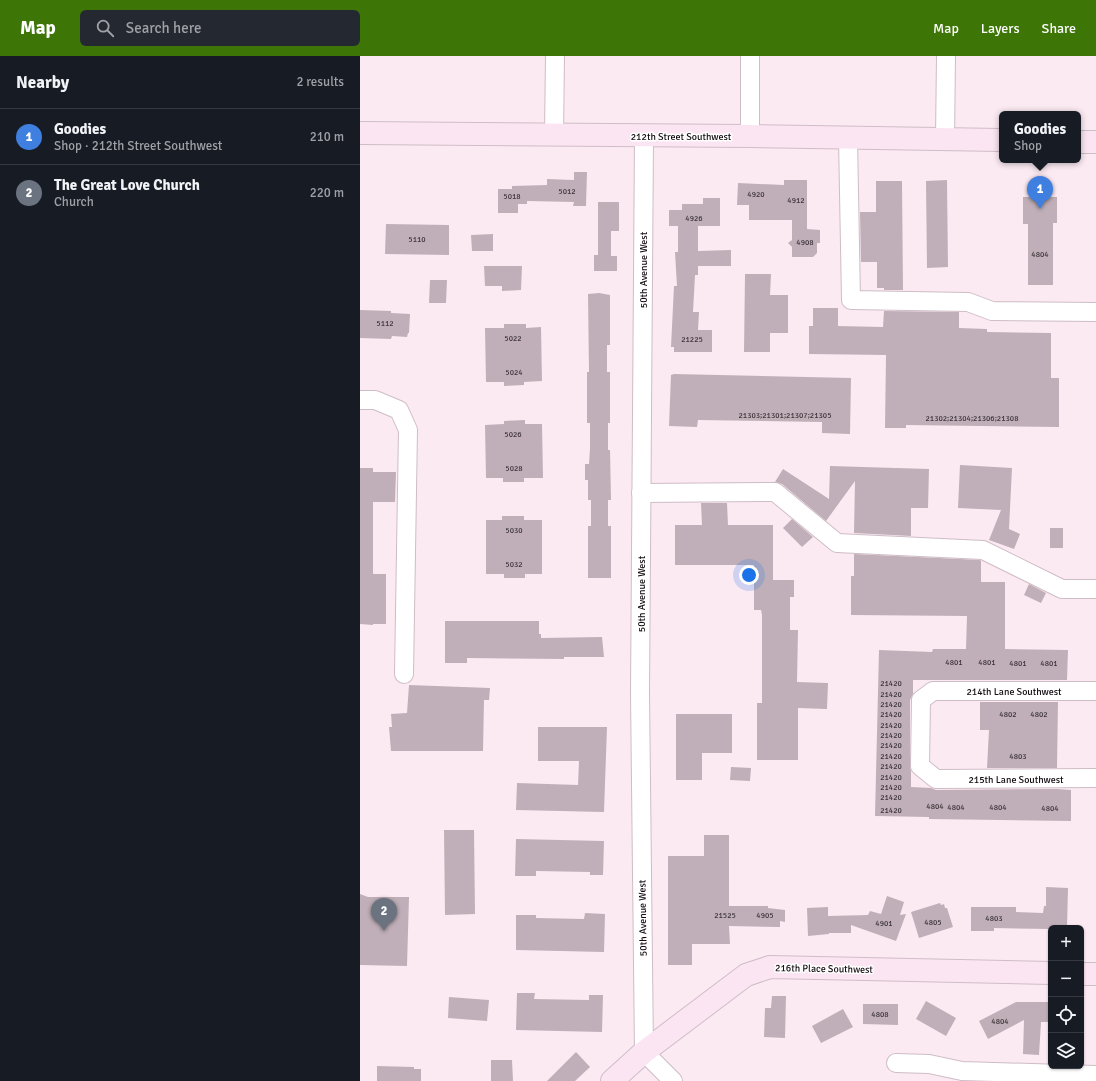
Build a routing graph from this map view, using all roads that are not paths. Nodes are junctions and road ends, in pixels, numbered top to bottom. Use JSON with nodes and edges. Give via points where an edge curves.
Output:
{"nodes":[{"id":1,"x":555,"y":56,"type":"edge"},
{"id":2,"x":750,"y":56,"type":"edge"},
{"id":3,"x":946,"y":56,"type":"edge"},
{"id":4,"x":360,"y":133,"type":"edge"},
{"id":5,"x":554,"y":135,"type":"junction"},
{"id":6,"x":644,"y":136,"type":"junction"},
{"id":7,"x":750,"y":136,"type":"junction"},
{"id":8,"x":848,"y":138,"type":"junction"},
{"id":9,"x":945,"y":139,"type":"junction"},
{"id":10,"x":999,"y":140,"type":"edge"},
{"id":11,"x":1081,"y":142,"type":"edge"},
{"id":12,"x":1096,"y":142,"type":"edge"},
{"id":13,"x":1096,"y":312,"type":"edge"},
{"id":14,"x":360,"y":400,"type":"edge"},
{"id":15,"x":641,"y":493,"type":"junction"},
{"id":16,"x":1096,"y":589,"type":"edge"},
{"id":17,"x":404,"y":674,"type":"dead end"},
{"id":18,"x":1096,"y":691,"type":"edge"},
{"id":19,"x":1096,"y":778,"type":"edge"},
{"id":20,"x":936,"y":779,"type":"joint"},
{"id":21,"x":1048,"y":973,"type":"edge"},
{"id":22,"x":1084,"y":974,"type":"edge"},
{"id":23,"x":1096,"y":974,"type":"edge"},
{"id":24,"x":644,"y":1052,"type":"junction"},
{"id":25,"x":896,"y":1063,"type":"dead end"},
{"id":26,"x":1096,"y":1076,"type":"edge"},
{"id":27,"x":612,"y":1081,"type":"edge"},
{"id":28,"x":673,"y":1081,"type":"edge"}],
"edges":[{"from":1,"to":5,"type":"street"},
{"from":2,"to":7,"type":"street"},
{"from":3,"to":9,"type":"street"},
{"from":4,"to":5,"type":"main road","name":"212th Street Southwest"},
{"from":5,"to":6,"type":"main road","name":"212th Street Southwest"},
{"from":6,"to":7,"type":"main road","name":"212th Street Southwest"},
{"from":6,"to":15,"type":"street","name":"50th Avenue West"},
{"from":7,"to":8,"type":"main road","name":"212th Street Southwest"},
{"from":8,"to":9,"type":"main road","name":"212th Street Southwest"},
{"from":8,"to":13,"type":"street","via":[[851,300],[968,302],[992,311]]},
{"from":9,"to":10,"type":"main road","name":"212th Street Southwest"},
{"from":11,"to":12,"type":"main road"},
{"from":14,"to":17,"type":"street","via":[[376,400],[399,410],[408,430]]},
{"from":15,"to":16,"type":"street","via":[[776,492],[837,543],[983,550],[1062,589]]},
{"from":15,"to":24,"type":"street","name":"50th Avenue West","via":[[640,693]]},
{"from":18,"to":20,"type":"street","name":"214th Lane Southwest","via":[[932,691],[921,700],[920,766]]},
{"from":19,"to":20,"type":"street","name":"215th Lane Southwest"},
{"from":21,"to":24,"type":"main road","name":"216th Place Southwest","via":[[770,967],[746,975]]},
{"from":22,"to":23,"type":"main road"},
{"from":24,"to":27,"type":"main road","name":"216th Place Southwest"},
{"from":24,"to":28,"type":"street"},
{"from":25,"to":26,"type":"street","via":[[929,1064],[962,1072]]}]}
